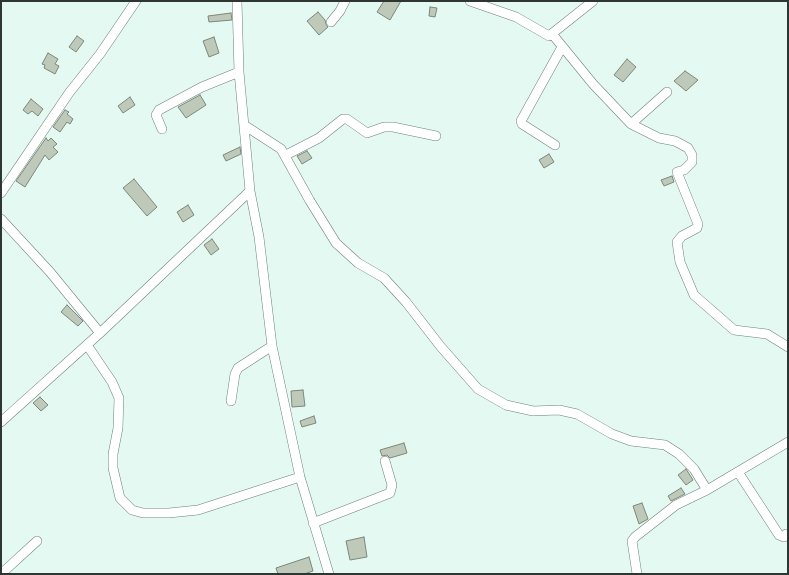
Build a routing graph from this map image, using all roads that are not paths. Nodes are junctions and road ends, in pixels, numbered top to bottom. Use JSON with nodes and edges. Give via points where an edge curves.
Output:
{"nodes":[{"id":1,"x":136,"y":1,"type":"edge"},
{"id":2,"x":237,"y":1,"type":"edge"},
{"id":3,"x":345,"y":1,"type":"edge"},
{"id":4,"x":470,"y":1,"type":"edge"},
{"id":5,"x":593,"y":1,"type":"edge"},
{"id":6,"x":331,"y":22,"type":"dead end"},
{"id":7,"x":553,"y":35,"type":"junction"},
{"id":8,"x":562,"y":47,"type":"junction"},
{"id":9,"x":239,"y":72,"type":"junction"},
{"id":10,"x":667,"y":92,"type":"dead end"},
{"id":11,"x":631,"y":124,"type":"junction"},
{"id":12,"x":244,"y":125,"type":"junction"},
{"id":13,"x":162,"y":129,"type":"dead end"},
{"id":14,"x":436,"y":136,"type":"dead end"},
{"id":15,"x":555,"y":145,"type":"dead end"},
{"id":16,"x":286,"y":155,"type":"junction"},
{"id":17,"x":250,"y":191,"type":"junction"},
{"id":18,"x":1,"y":193,"type":"edge"},
{"id":19,"x":1,"y":219,"type":"edge"},
{"id":20,"x":100,"y":333,"type":"junction"},
{"id":21,"x":87,"y":345,"type":"junction"},
{"id":22,"x":272,"y":346,"type":"junction"},
{"id":23,"x":788,"y":347,"type":"edge"},
{"id":24,"x":231,"y":401,"type":"dead end"},
{"id":25,"x":1,"y":422,"type":"edge"},
{"id":26,"x":788,"y":442,"type":"edge"},
{"id":27,"x":385,"y":461,"type":"dead end"},
{"id":28,"x":738,"y":472,"type":"junction"},
{"id":29,"x":300,"y":477,"type":"junction"},
{"id":30,"x":707,"y":490,"type":"junction"},
{"id":31,"x":313,"y":524,"type":"junction"},
{"id":32,"x":786,"y":534,"type":"dead end"},
{"id":33,"x":37,"y":541,"type":"dead end"},
{"id":34,"x":1,"y":574,"type":"edge"},
{"id":35,"x":328,"y":574,"type":"edge"},
{"id":36,"x":637,"y":574,"type":"edge"}],
"edges":[{"from":1,"to":18,"type":"street"},
{"from":2,"to":9,"type":"street"},
{"from":3,"to":6,"type":"street"},
{"from":4,"to":7,"type":"street","via":[[516,17],[549,36]]},
{"from":5,"to":7,"type":"street"},
{"from":7,"to":8,"type":"street"},
{"from":8,"to":11,"type":"street"},
{"from":8,"to":15,"type":"street","via":[[521,121]]},
{"from":9,"to":12,"type":"street"},
{"from":9,"to":13,"type":"street","via":[[202,87],[159,110],[156,115]]},
{"from":10,"to":11,"type":"street"},
{"from":11,"to":23,"type":"street","via":[[659,138],[675,141],[688,148],[692,155],[692,162],[684,170],[677,172],[698,224],[697,228],[682,236],[677,242],[680,262],[694,295],[734,330],[767,334]]},
{"from":12,"to":16,"type":"street"},
{"from":12,"to":17,"type":"street"},
{"from":14,"to":16,"type":"street","via":[[384,126],[367,133],[347,119],[343,119],[319,138]]},
{"from":16,"to":30,"type":"street","via":[[310,201],[336,242],[358,264],[384,278],[478,389],[506,405],[533,411],[559,410],[578,414],[612,434],[631,441],[665,445],[694,469]]},
{"from":17,"to":20,"type":"street"},
{"from":17,"to":22,"type":"street","via":[[260,244]]},
{"from":19,"to":20,"type":"street","via":[[50,272]]},
{"from":20,"to":21,"type":"street"},
{"from":21,"to":25,"type":"street"},
{"from":21,"to":29,"type":"street","via":[[112,382],[119,398],[113,468],[120,498],[132,510],[169,514],[198,510]]},
{"from":22,"to":24,"type":"street","via":[[238,368]]},
{"from":22,"to":29,"type":"street"},
{"from":26,"to":28,"type":"street"},
{"from":27,"to":31,"type":"street","via":[[392,485],[390,493]]},
{"from":28,"to":30,"type":"street"},
{"from":28,"to":32,"type":"street","via":[[779,536],[784,537]]},
{"from":29,"to":31,"type":"street"},
{"from":30,"to":36,"type":"street","via":[[676,505],[635,537],[632,541]]},
{"from":31,"to":35,"type":"street"},
{"from":33,"to":34,"type":"street"}]}
